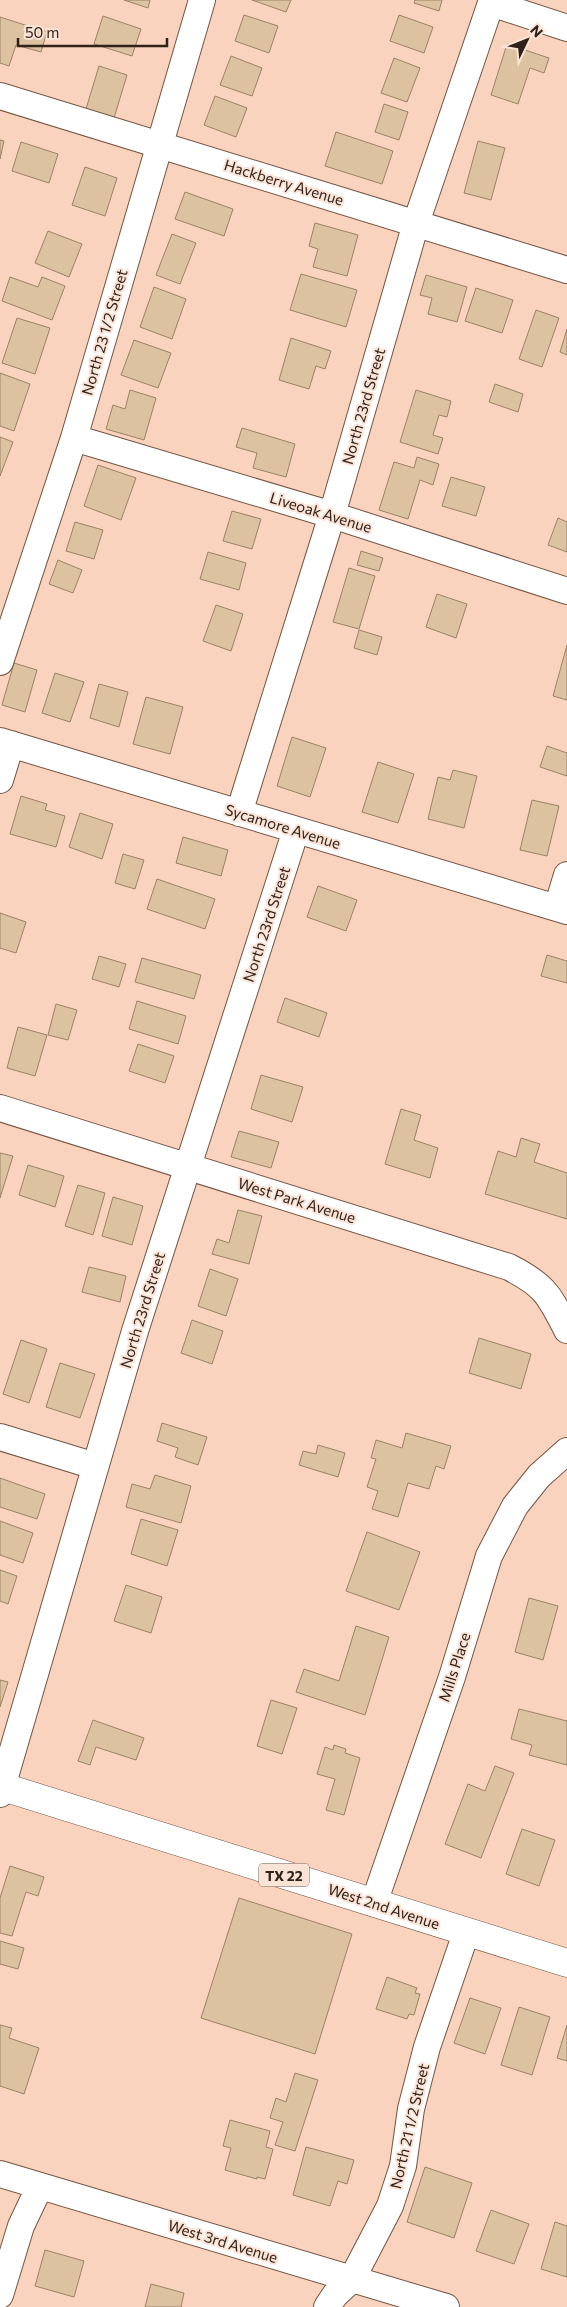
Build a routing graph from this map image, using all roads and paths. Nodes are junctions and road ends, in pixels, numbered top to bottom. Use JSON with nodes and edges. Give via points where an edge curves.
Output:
{"nodes":[{"id":1,"x":202,"y":0,"type":"edge"},
{"id":2,"x":491,"y":2,"type":"edge"},
{"id":3,"x":567,"y":28,"type":"edge"},
{"id":4,"x":0,"y":96,"type":"edge"},
{"id":5,"x":158,"y":144,"type":"junction"},
{"id":6,"x":416,"y":223,"type":"junction"},
{"id":7,"x":567,"y":270,"type":"edge"},
{"id":8,"x":74,"y":438,"type":"junction"},
{"id":9,"x":332,"y":515,"type":"junction"},
{"id":10,"x":567,"y":591,"type":"edge"},
{"id":11,"x":0,"y":662,"type":"edge"},
{"id":12,"x":5,"y":742,"type":"edge"},
{"id":13,"x":0,"y":780,"type":"edge"},
{"id":14,"x":239,"y":813,"type":"junction"},
{"id":15,"x":296,"y":830,"type":"junction"},
{"id":16,"x":567,"y":875,"type":"edge"},
{"id":17,"x":562,"y":910,"type":"edge"},
{"id":18,"x":0,"y":1108,"type":"edge"},
{"id":19,"x":188,"y":1166,"type":"junction"},
{"id":20,"x":567,"y":1330,"type":"edge"},
{"id":21,"x":0,"y":1437,"type":"edge"},
{"id":22,"x":567,"y":1451,"type":"edge"},
{"id":23,"x":95,"y":1466,"type":"junction"},
{"id":24,"x":1,"y":1789,"type":"edge"},
{"id":25,"x":374,"y":1903,"type":"junction"},
{"id":26,"x":466,"y":1933,"type":"junction"},
{"id":27,"x":567,"y":1963,"type":"edge"},
{"id":28,"x":0,"y":2174,"type":"edge"},
{"id":29,"x":40,"y":2186,"type":"junction"},
{"id":30,"x":352,"y":2279,"type":"junction"},
{"id":31,"x":0,"y":2295,"type":"edge"},
{"id":32,"x":327,"y":2307,"type":"edge"},
{"id":33,"x":446,"y":2307,"type":"edge"}],
"edges":[{"from":1,"to":5,"type":"street","name":"North 23 1/2 Street"},
{"from":2,"to":3,"type":"street"},
{"from":2,"to":6,"type":"street","name":"North 23rd Street"},
{"from":4,"to":5,"type":"street","name":"Hackberry Avenue"},
{"from":5,"to":6,"type":"street","name":"Hackberry Avenue"},
{"from":5,"to":8,"type":"street","name":"North 23 1/2 Street"},
{"from":6,"to":7,"type":"street","name":"Hackberry Avenue"},
{"from":6,"to":9,"type":"street","name":"North 23rd Street"},
{"from":8,"to":9,"type":"street","name":"Liveoak Avenue"},
{"from":8,"to":11,"type":"street","name":"North 23 1/2 Street"},
{"from":9,"to":10,"type":"street","name":"Liveoak Avenue"},
{"from":9,"to":14,"type":"street","name":"North 23rd Street"},
{"from":12,"to":13,"type":"street"},
{"from":12,"to":14,"type":"street","name":"Sycamore Avenue"},
{"from":14,"to":15,"type":"street","name":"Sycamore Avenue"},
{"from":15,"to":17,"type":"street","name":"Sycamore Avenue"},
{"from":15,"to":19,"type":"street","name":"North 23rd Street"},
{"from":16,"to":17,"type":"street"},
{"from":18,"to":19,"type":"street","name":"West Park Avenue"},
{"from":19,"to":20,"type":"street","name":"West Park Avenue","via":[[509,1267],[531,1278],[549,1295]]},
{"from":19,"to":23,"type":"street","name":"North 23rd Street"},
{"from":21,"to":23,"type":"street"},
{"from":22,"to":25,"type":"street","name":"Mills Place","via":[[539,1476],[515,1506],[489,1556],[452,1678]]},
{"from":23,"to":24,"type":"street","name":"North 23rd Street"},
{"from":24,"to":25,"type":"main road","name":"West 2nd Avenue","number":"TX 22"},
{"from":25,"to":26,"type":"main road","name":"West 2nd Avenue","number":"TX 22"},
{"from":26,"to":27,"type":"main road","name":"West 2nd Avenue","number":"TX 22"},
{"from":26,"to":30,"type":"street","name":"North 21 1/2 Street","via":[[427,2047],[411,2109],[403,2166],[390,2206]]},
{"from":28,"to":29,"type":"street","name":"West 3rd Avenue"},
{"from":29,"to":30,"type":"street","name":"West 3rd Avenue"},
{"from":29,"to":31,"type":"street","via":[[21,2226]]},
{"from":30,"to":32,"type":"street","name":"North 21 1/2 Street"},
{"from":30,"to":33,"type":"street","name":"West 3rd Avenue"}]}
